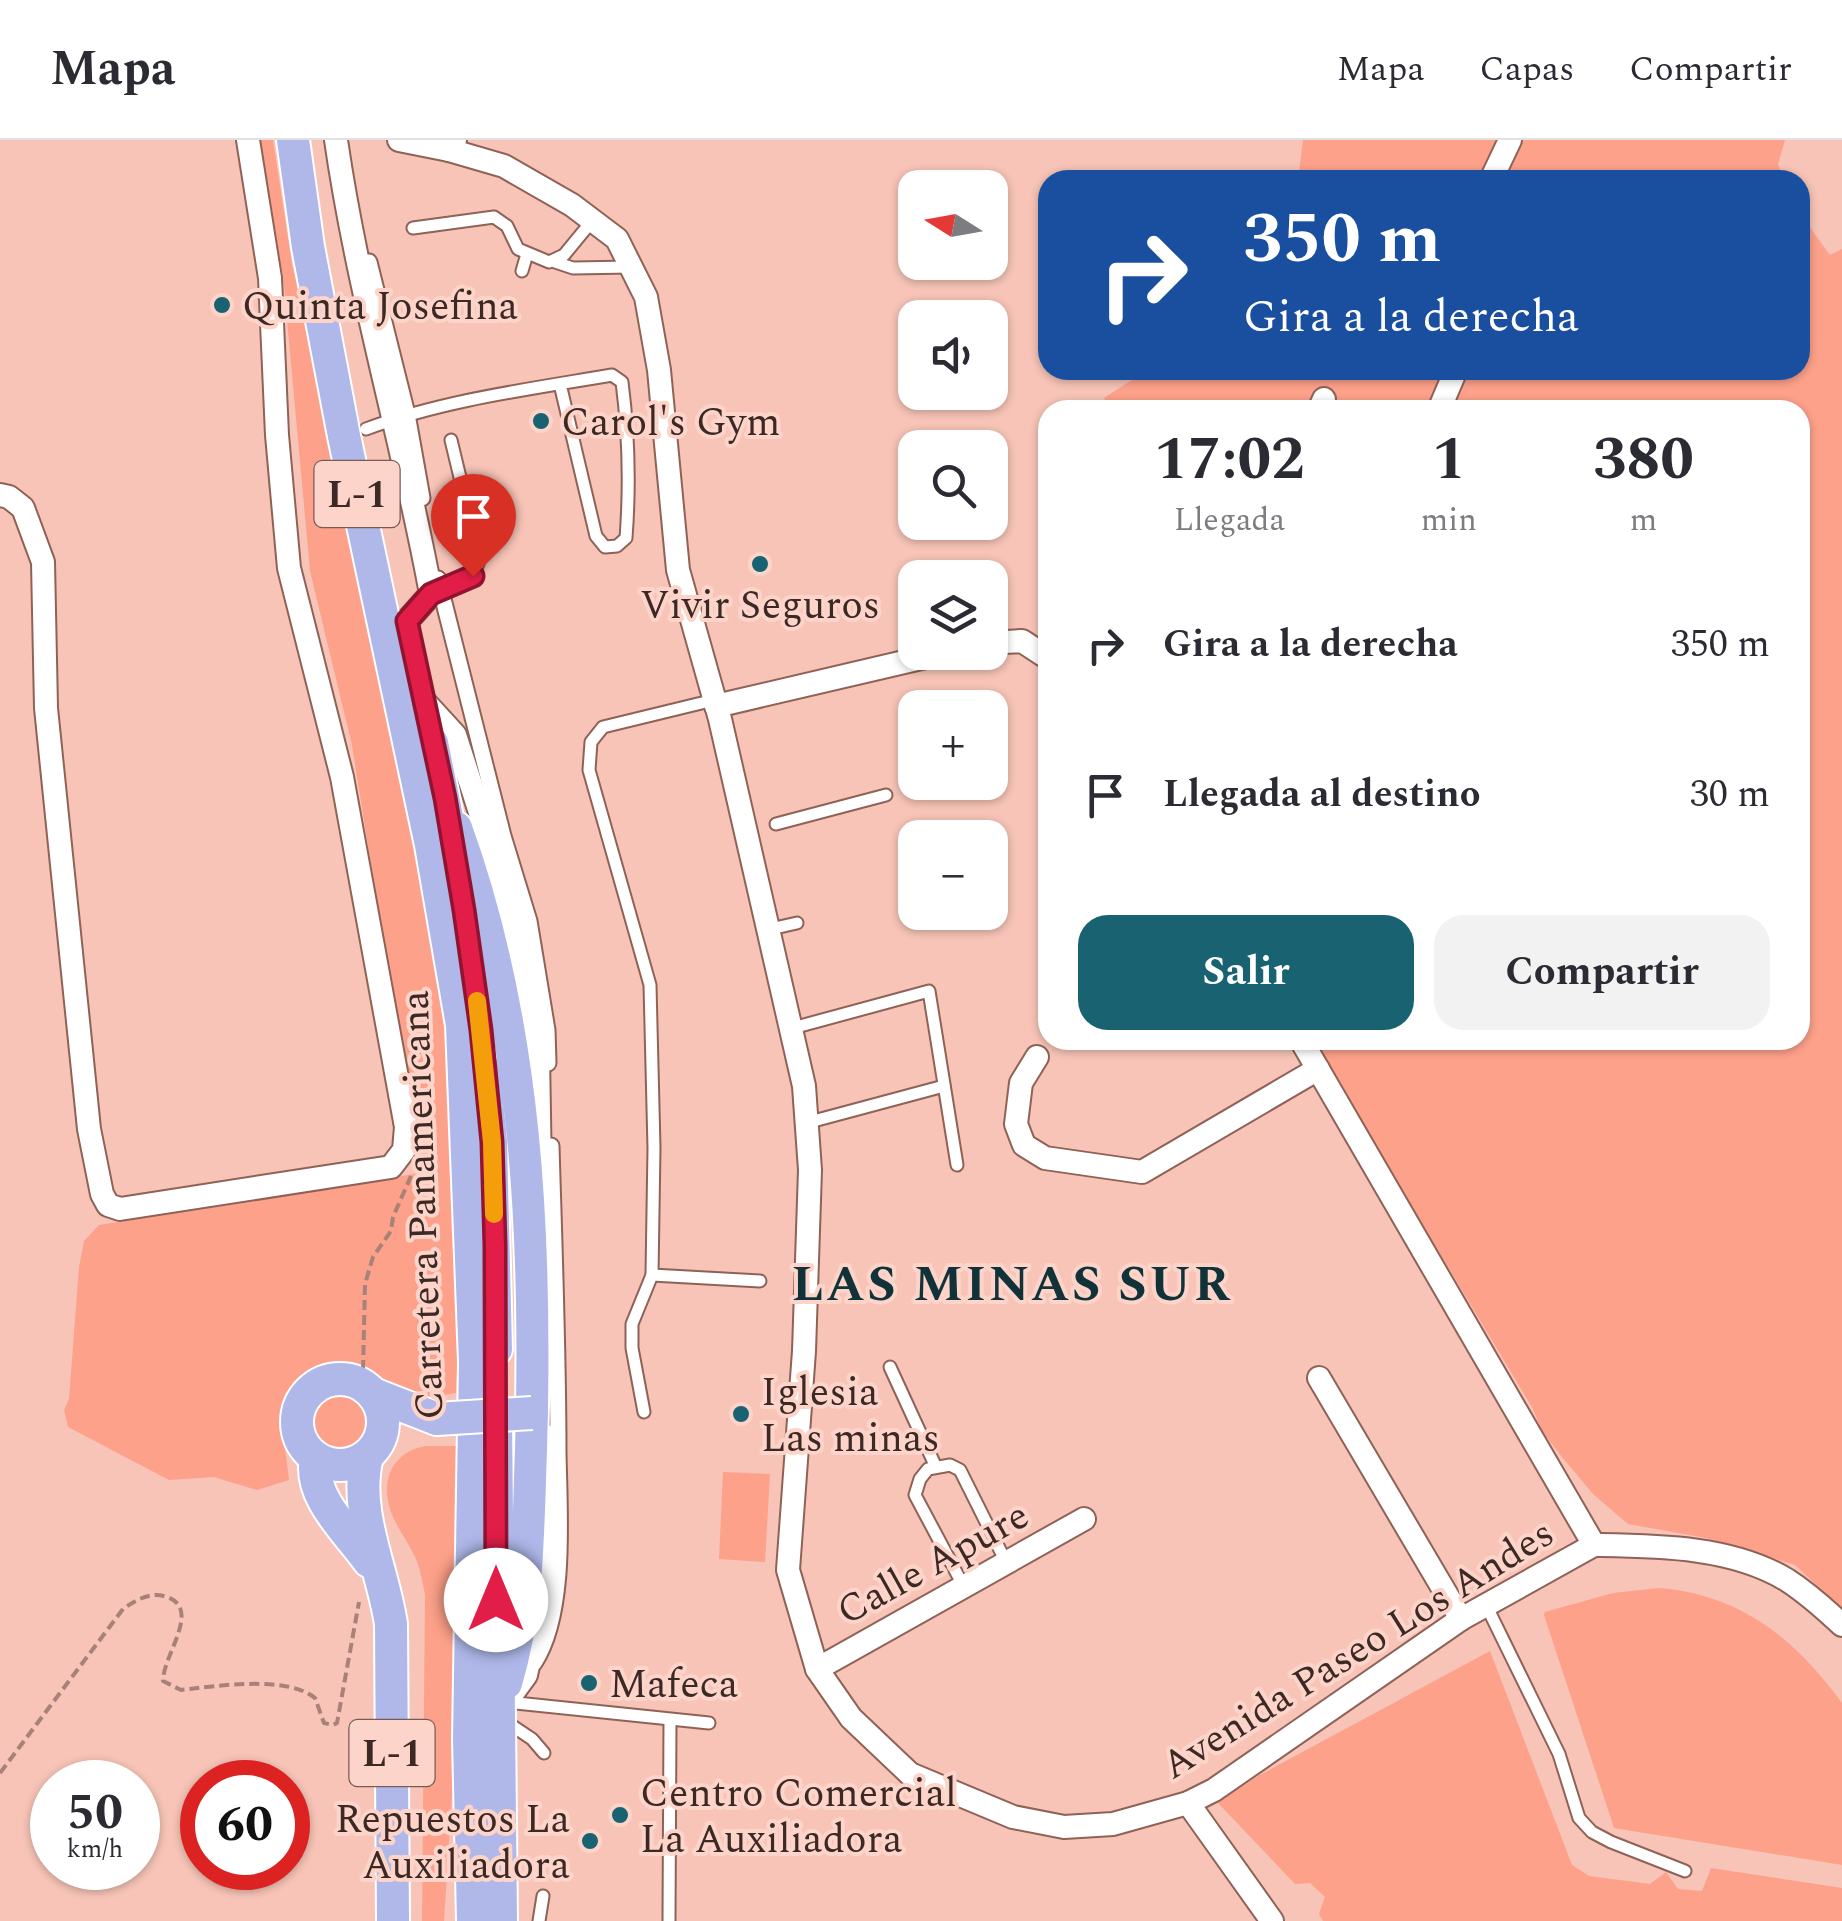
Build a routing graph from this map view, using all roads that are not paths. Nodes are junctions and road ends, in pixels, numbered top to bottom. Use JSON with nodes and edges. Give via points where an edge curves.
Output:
{"nodes":[{"id":1,"x":248,"y":140,"type":"edge"},
{"id":2,"x":293,"y":140,"type":"edge"},
{"id":3,"x":315,"y":140,"type":"edge"},
{"id":4,"x":336,"y":140,"type":"edge"},
{"id":5,"x":346,"y":140,"type":"edge"},
{"id":6,"x":398,"y":140,"type":"edge"},
{"id":7,"x":1510,"y":140,"type":"edge"},
{"id":8,"x":452,"y":145,"type":"edge"},
{"id":9,"x":1496,"y":170,"type":"edge"},
{"id":10,"x":592,"y":221,"type":"junction"},
{"id":11,"x":413,"y":228,"type":"dead end"},
{"id":12,"x":527,"y":254,"type":"junction"},
{"id":13,"x":555,"y":262,"type":"junction"},
{"id":14,"x":631,"y":267,"type":"junction"},
{"id":15,"x":522,"y":271,"type":"dead end"},
{"id":16,"x":560,"y":384,"type":"junction"},
{"id":17,"x":389,"y":420,"type":"junction"},
{"id":18,"x":451,"y":440,"type":"dead end"},
{"id":19,"x":0,"y":495,"type":"edge"},
{"id":20,"x":431,"y":594,"type":"junction"},
{"id":21,"x":407,"y":621,"type":"junction"},
{"id":22,"x":1008,"y":642,"type":"edge"},
{"id":23,"x":1038,"y":652,"type":"edge"},
{"id":24,"x":898,"y":664,"type":"edge"},
{"id":25,"x":422,"y":699,"type":"junction"},
{"id":26,"x":717,"y":708,"type":"junction"},
{"id":27,"x":886,"y":795,"type":"dead end"},
{"id":28,"x":445,"y":798,"type":"junction"},
{"id":29,"x":776,"y":824,"type":"dead end"},
{"id":30,"x":796,"y":923,"type":"dead end"},
{"id":31,"x":766,"y":930,"type":"junction"},
{"id":32,"x":790,"y":1029,"type":"junction"},
{"id":33,"x":1308,"y":1050,"type":"edge"},
{"id":34,"x":1037,"y":1056,"type":"dead end"},
{"id":35,"x":1318,"y":1069,"type":"junction"},
{"id":36,"x":944,"y":1086,"type":"junction"},
{"id":37,"x":806,"y":1123,"type":"junction"},
{"id":38,"x":957,"y":1165,"type":"dead end"},
{"id":39,"x":652,"y":1275,"type":"junction"},
{"id":40,"x":760,"y":1281,"type":"dead end"},
{"id":41,"x":890,"y":1366,"type":"dead end"},
{"id":42,"x":1319,"y":1378,"type":"dead end"},
{"id":43,"x":368,"y":1389,"type":"junction"},
{"id":44,"x":644,"y":1412,"type":"dead end"},
{"id":45,"x":532,"y":1413,"type":"junction"},
{"id":46,"x":437,"y":1419,"type":"junction"},
{"id":47,"x":372,"y":1450,"type":"junction"},
{"id":48,"x":316,"y":1458,"type":"junction"},
{"id":49,"x":935,"y":1465,"type":"junction"},
{"id":50,"x":1084,"y":1519,"type":"dead end"},
{"id":51,"x":1594,"y":1546,"type":"junction"},
{"id":52,"x":1007,"y":1563,"type":"junction"},
{"id":53,"x":376,"y":1571,"type":"junction"},
{"id":54,"x":964,"y":1587,"type":"junction"},
{"id":55,"x":1486,"y":1604,"type":"junction"},
{"id":56,"x":1461,"y":1619,"type":"junction"},
{"id":57,"x":1842,"y":1625,"type":"edge"},
{"id":58,"x":817,"y":1670,"type":"junction"},
{"id":59,"x":526,"y":1675,"type":"junction"},
{"id":60,"x":502,"y":1709,"type":"junction"},
{"id":61,"x":670,"y":1720,"type":"junction"},
{"id":62,"x":709,"y":1723,"type":"dead end"},
{"id":63,"x":469,"y":1739,"type":"junction"},
{"id":64,"x":544,"y":1752,"type":"dead end"},
{"id":65,"x":1188,"y":1803,"type":"junction"},
{"id":66,"x":1685,"y":1871,"type":"dead end"},
{"id":67,"x":544,"y":1896,"type":"dead end"},
{"id":68,"x":393,"y":1921,"type":"edge"},
{"id":69,"x":460,"y":1921,"type":"edge"},
{"id":70,"x":473,"y":1921,"type":"edge"},
{"id":71,"x":501,"y":1921,"type":"edge"},
{"id":72,"x":539,"y":1921,"type":"edge"},
{"id":73,"x":669,"y":1921,"type":"edge"},
{"id":74,"x":1272,"y":1921,"type":"edge"}],
"edges":[{"from":1,"to":19,"type":"street","via":[[270,278],[289,568],[342,777],[406,1127],[404,1150],[391,1167],[120,1209],[108,1205],[90,1129],[46,708],[42,562],[23,508]]},
{"from":2,"to":63,"type":"main road","name":"Carretera Panamericana","number":"L-1","via":[[344,436],[462,1025],[475,1362]]},
{"from":3,"to":17,"type":"main road","name":"Carretera Panamericana","number":"L-1","via":[[329,242]]},
{"from":4,"to":17,"type":"street"},
{"from":5,"to":17,"type":"street"},
{"from":6,"to":8,"type":"street","name":"Avenida Paseo Los Andes"},
{"from":7,"to":9,"type":"street"},
{"from":8,"to":10,"type":"street","name":"Avenida Paseo Los Andes","via":[[504,166]]},
{"from":10,"to":13,"type":"lane"},
{"from":10,"to":14,"type":"street","name":"Avenida Paseo Los Andes","via":[[617,239]]},
{"from":11,"to":12,"type":"lane","via":[[494,216]]},
{"from":12,"to":13,"type":"lane"},
{"from":12,"to":15,"type":"lane"},
{"from":13,"to":14,"type":"lane"},
{"from":14,"to":26,"type":"street","name":"Avenida Paseo Los Andes","via":[[646,297],[659,370],[678,570]]},
{"from":16,"to":16,"type":"lane","via":[[612,375],[622,382],[630,496],[626,538],[617,546],[604,547],[596,536]]},
{"from":16,"to":17,"type":"lane"},
{"from":17,"to":20,"type":"street"},
{"from":17,"to":21,"type":"main road","name":"Carretera Panamericana","number":"L-1"},
{"from":17,"to":59,"type":"street","via":[[529,921],[547,1030],[559,1556],[546,1645]]},
{"from":18,"to":20,"type":"lane","via":[[478,564],[473,576]]},
{"from":20,"to":21,"type":"street"},
{"from":21,"to":25,"type":"main road","name":"Carretera Panamericana","number":"L-1"},
{"from":22,"to":23,"type":"street"},
{"from":24,"to":26,"type":"street"},
{"from":25,"to":28,"type":"main road","name":"Carretera Panamericana","number":"L-1"},
{"from":25,"to":59,"type":"street","via":[[455,735],[482,817],[538,1055],[548,1531],[544,1592]]},
{"from":26,"to":31,"type":"street","name":"Avenida Paseo Los Andes"},
{"from":26,"to":39,"type":"lane","via":[[603,727],[591,742],[589,770],[650,985]]},
{"from":27,"to":29,"type":"lane"},
{"from":28,"to":45,"type":"main road","number":"L-1","via":[[478,889],[523,1114]]},
{"from":28,"to":60,"type":"main road","name":"Carretera Panamericana","number":"L-1","via":[[492,1142]]},
{"from":30,"to":31,"type":"lane"},
{"from":31,"to":32,"type":"street","name":"Avenida Paseo Los Andes"},
{"from":32,"to":36,"type":"lane","via":[[929,991]]},
{"from":32,"to":37,"type":"street","name":"Avenida Paseo Los Andes"},
{"from":33,"to":35,"type":"street","name":"Avenida Paseo Los Andes"},
{"from":34,"to":35,"type":"street","via":[[1021,1083],[1016,1124],[1024,1145],[1046,1158],[1142,1172]]},
{"from":35,"to":51,"type":"street","name":"Avenida Paseo Los Andes"},
{"from":36,"to":37,"type":"lane"},
{"from":36,"to":38,"type":"lane"},
{"from":37,"to":58,"type":"street","name":"Avenida Paseo Los Andes","via":[[804,1351],[788,1570]]},
{"from":39,"to":40,"type":"lane"},
{"from":39,"to":44,"type":"lane","via":[[632,1324]]},
{"from":41,"to":49,"type":"lane"},
{"from":42,"to":56,"type":"street"},
{"from":43,"to":46,"type":"main road","number":"L-1"},
{"from":43,"to":47,"type":"main road","number":"L-1","via":[[383,1418]]},
{"from":43,"to":48,"type":"main road","number":"L-1","via":[[350,1380],[324,1382],[304,1398],[297,1424]]},
{"from":45,"to":46,"type":"main road","number":"L-1","bridge":true},
{"from":45,"to":60,"type":"main road","number":"L-1","via":[[527,1582]]},
{"from":46,"to":47,"type":"main road","number":"L-1"},
{"from":47,"to":48,"type":"main road","number":"L-1","via":[[341,1466]]},
{"from":47,"to":53,"type":"main road","number":"L-1","via":[[362,1491]]},
{"from":48,"to":53,"type":"main road","number":"L-1","via":[[318,1490]]},
{"from":49,"to":52,"type":"lane","via":[[960,1470]]},
{"from":49,"to":54,"type":"lane","via":[[920,1479],[916,1495]]},
{"from":50,"to":52,"type":"street","name":"Calle Apure"},
{"from":51,"to":55,"type":"street","name":"Avenida Paseo Los Andes"},
{"from":51,"to":57,"type":"street","via":[[1671,1546],[1735,1560],[1784,1578]]},
{"from":52,"to":54,"type":"street","name":"Calle Apure"},
{"from":53,"to":68,"type":"main road","number":"L-1","via":[[392,1642]]},
{"from":54,"to":58,"type":"street","name":"Calle Apure"},
{"from":55,"to":56,"type":"street","name":"Avenida Paseo Los Andes"},
{"from":55,"to":66,"type":"lane","via":[[1559,1754],[1579,1818],[1611,1842]]},
{"from":56,"to":65,"type":"street","name":"Avenida Paseo Los Andes"},
{"from":58,"to":65,"type":"street","name":"Avenida Paseo Los Andes","via":[[851,1718],[910,1774],[1013,1817],[1064,1827],[1113,1824]]},
{"from":59,"to":60,"type":"street"},
{"from":60,"to":61,"type":"lane"},
{"from":60,"to":64,"type":"lane"},
{"from":60,"to":71,"type":"main road","name":"Carretera Panamericana","number":"L-1"},
{"from":61,"to":62,"type":"lane"},
{"from":61,"to":73,"type":"lane"},
{"from":63,"to":69,"type":"main road","number":"L-1"},
{"from":63,"to":70,"type":"main road","name":"Carretera Panamericana","number":"L-1"},
{"from":65,"to":74,"type":"street"},
{"from":67,"to":72,"type":"lane"}]}
